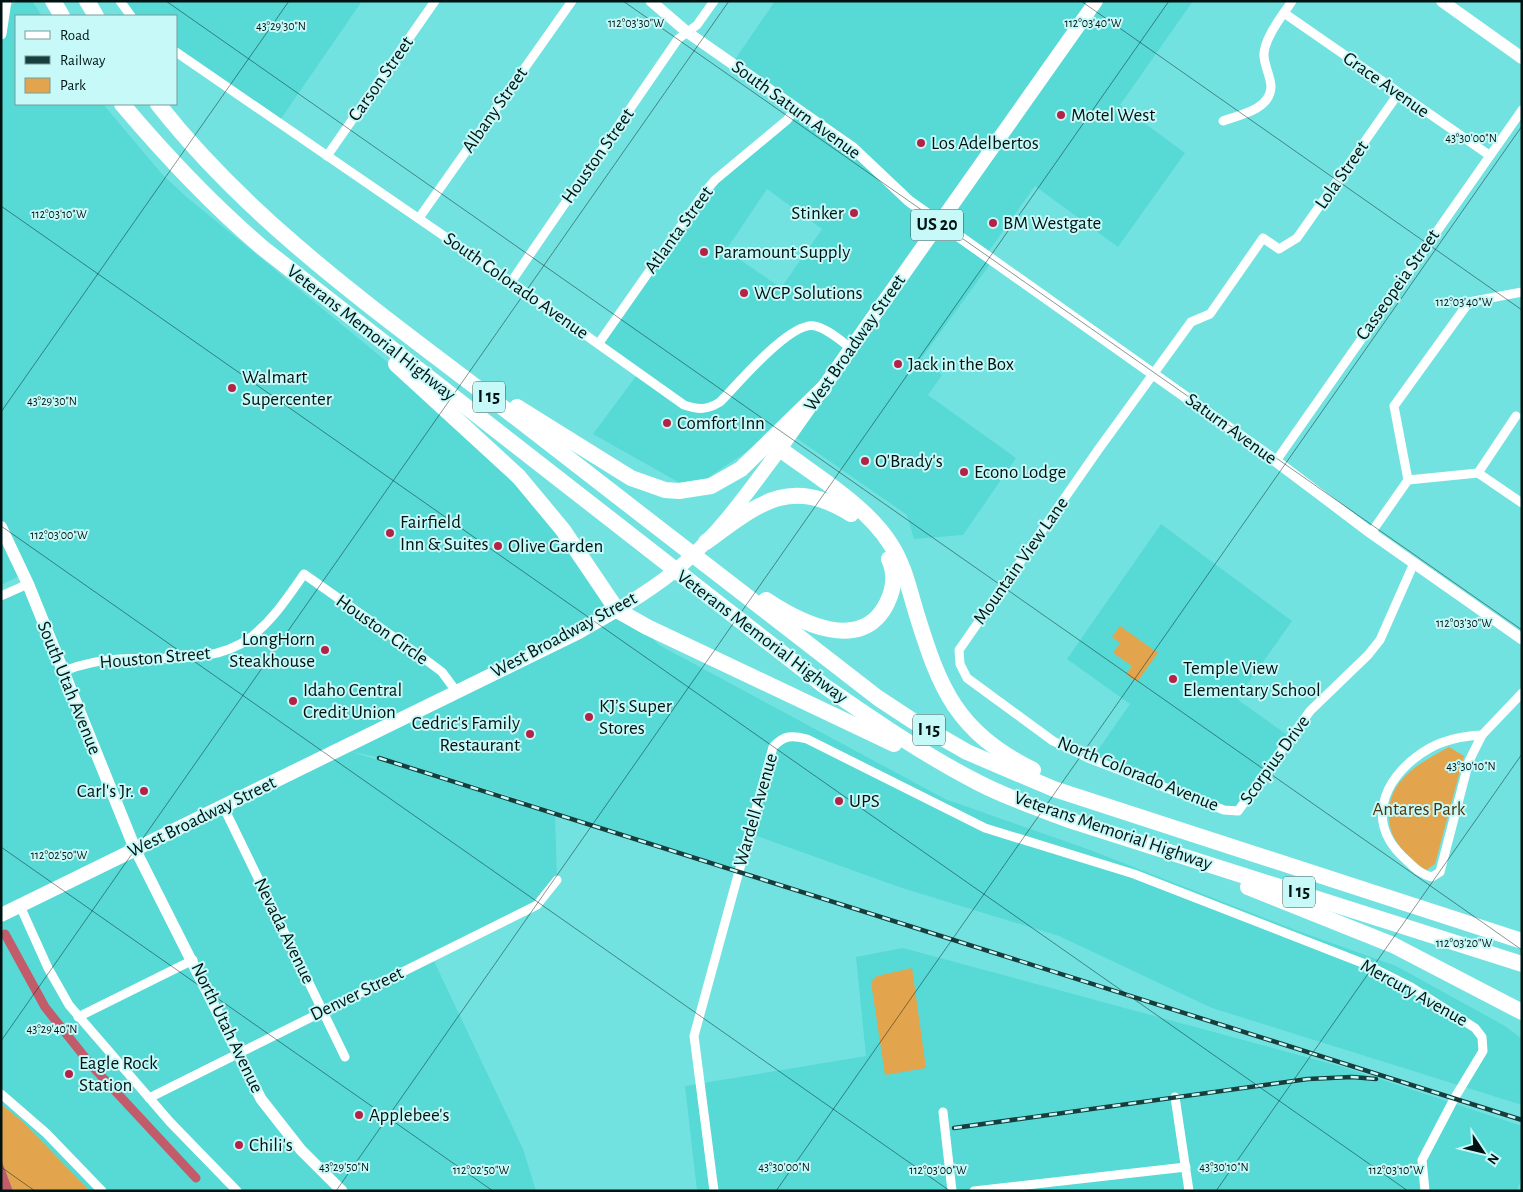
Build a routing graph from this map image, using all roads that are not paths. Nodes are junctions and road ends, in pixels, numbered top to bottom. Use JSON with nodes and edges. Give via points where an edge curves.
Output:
{"nodes":[{"id":1,"x":6,"y":1,"type":"edge"},
{"id":2,"x":53,"y":1,"type":"edge"},
{"id":3,"x":87,"y":1,"type":"edge"},
{"id":4,"x":120,"y":1,"type":"edge"},
{"id":5,"x":436,"y":1,"type":"edge"},
{"id":6,"x":572,"y":1,"type":"edge"},
{"id":7,"x":651,"y":1,"type":"edge"},
{"id":8,"x":714,"y":1,"type":"edge"},
{"id":9,"x":1096,"y":1,"type":"edge"},
{"id":10,"x":1292,"y":1,"type":"edge"},
{"id":11,"x":1442,"y":1,"type":"edge"},
{"id":12,"x":1284,"y":13,"type":"junction"},
{"id":13,"x":61,"y":15,"type":"edge"},
{"id":14,"x":95,"y":15,"type":"edge"},
{"id":15,"x":130,"y":15,"type":"edge"},
{"id":16,"x":687,"y":32,"type":"junction"},
{"id":17,"x":1,"y":34,"type":"edge"},
{"id":18,"x":178,"y":53,"type":"edge"},
{"id":19,"x":1522,"y":58,"type":"edge"},
{"id":20,"x":1398,"y":94,"type":"junction"},
{"id":21,"x":123,"y":105,"type":"edge"},
{"id":22,"x":159,"y":105,"type":"edge"},
{"id":23,"x":796,"y":108,"type":"junction"},
{"id":24,"x":1522,"y":110,"type":"edge"},
{"id":25,"x":1223,"y":121,"type":"dead end"},
{"id":26,"x":327,"y":156,"type":"junction"},
{"id":27,"x":1489,"y":156,"type":"junction"},
{"id":28,"x":419,"y":218,"type":"junction"},
{"id":29,"x":939,"y":222,"type":"junction"},
{"id":30,"x":1279,"y":249,"type":"joint"},
{"id":31,"x":511,"y":282,"type":"junction"},
{"id":32,"x":1522,"y":292,"type":"edge"},
{"id":33,"x":323,"y":297,"type":"junction"},
{"id":34,"x":370,"y":306,"type":"junction"},
{"id":35,"x":599,"y":344,"type":"junction"},
{"id":36,"x":852,"y":349,"type":"junction"},
{"id":37,"x":1153,"y":374,"type":"junction"},
{"id":38,"x":824,"y":388,"type":"junction"},
{"id":39,"x":1516,"y":416,"type":"dead end"},
{"id":40,"x":780,"y":449,"type":"junction"},
{"id":41,"x":1276,"y":461,"type":"junction"},
{"id":42,"x":1478,"y":473,"type":"junction"},
{"id":43,"x":1408,"y":480,"type":"junction"},
{"id":44,"x":1522,"y":503,"type":"edge"},
{"id":45,"x":1,"y":527,"type":"edge"},
{"id":46,"x":1371,"y":533,"type":"junction"},
{"id":47,"x":706,"y":542,"type":"junction"},
{"id":48,"x":1414,"y":563,"type":"junction"},
{"id":49,"x":718,"y":572,"type":"junction"},
{"id":50,"x":304,"y":574,"type":"joint"},
{"id":51,"x":28,"y":584,"type":"junction"},
{"id":52,"x":1,"y":596,"type":"edge"},
{"id":53,"x":617,"y":610,"type":"junction"},
{"id":54,"x":1522,"y":639,"type":"edge"},
{"id":55,"x":959,"y":650,"type":"joint"},
{"id":56,"x":64,"y":671,"type":"junction"},
{"id":57,"x":456,"y":691,"type":"junction"},
{"id":58,"x":1522,"y":693,"type":"edge"},
{"id":59,"x":1482,"y":735,"type":"junction"},
{"id":60,"x":979,"y":783,"type":"junction"},
{"id":61,"x":223,"y":806,"type":"junction"},
{"id":62,"x":1238,"y":812,"type":"joint"},
{"id":63,"x":1075,"y":822,"type":"junction"},
{"id":64,"x":1173,"y":829,"type":"junction"},
{"id":65,"x":135,"y":849,"type":"junction"},
{"id":66,"x":557,"y":880,"type":"dead end"},
{"id":67,"x":1184,"y":894,"type":"joint"},
{"id":68,"x":20,"y":906,"type":"junction"},
{"id":69,"x":1,"y":915,"type":"edge"},
{"id":70,"x":1522,"y":941,"type":"edge"},
{"id":71,"x":193,"y":960,"type":"junction"},
{"id":72,"x":1522,"y":964,"type":"edge"},
{"id":73,"x":322,"y":1010,"type":"junction"},
{"id":74,"x":1522,"y":1012,"type":"edge"},
{"id":75,"x":78,"y":1016,"type":"junction"},
{"id":76,"x":238,"y":1053,"type":"junction"},
{"id":77,"x":345,"y":1057,"type":"dead end"},
{"id":78,"x":1,"y":1094,"type":"edge"},
{"id":79,"x":1175,"y":1097,"type":"dead end"},
{"id":80,"x":149,"y":1098,"type":"junction"},
{"id":81,"x":943,"y":1112,"type":"dead end"},
{"id":82,"x":1186,"y":1167,"type":"junction"},
{"id":83,"x":102,"y":1191,"type":"edge"},
{"id":84,"x":237,"y":1191,"type":"edge"},
{"id":85,"x":342,"y":1191,"type":"edge"},
{"id":86,"x":714,"y":1191,"type":"edge"},
{"id":87,"x":952,"y":1191,"type":"edge"},
{"id":88,"x":974,"y":1191,"type":"edge"},
{"id":89,"x":1189,"y":1191,"type":"edge"},
{"id":90,"x":1425,"y":1191,"type":"edge"}],
"edges":[{"from":1,"to":17,"type":"street"},
{"from":2,"to":13,"type":"highway"},
{"from":3,"to":14,"type":"highway"},
{"from":4,"to":15,"type":"street"},
{"from":5,"to":26,"type":"street","name":"Carson Street"},
{"from":6,"to":28,"type":"street","name":"Albany Street"},
{"from":7,"to":16,"type":"street","name":"South Saturn Avenue"},
{"from":8,"to":16,"type":"street","name":"Houston Street","via":[[698,24]]},
{"from":9,"to":29,"type":"main road","name":"West Broadway Street","number":"US 20"},
{"from":10,"to":12,"type":"street"},
{"from":11,"to":19,"type":"main road"},
{"from":12,"to":20,"type":"street","name":"Grace Avenue"},
{"from":12,"to":25,"type":"street","via":[[1264,52],[1271,88],[1265,102],[1253,111]]},
{"from":16,"to":23,"type":"street","name":"South Saturn Avenue"},
{"from":16,"to":31,"type":"street","name":"Houston Street","via":[[678,39]]},
{"from":18,"to":26,"type":"street","name":"South Colorado Avenue"},
{"from":20,"to":27,"type":"street","name":"Grace Avenue"},
{"from":20,"to":30,"type":"street","name":"Lola Street","via":[[1298,238]]},
{"from":21,"to":33,"type":"highway","name":"Veterans Memorial Highway","number":"I 15","via":[[163,152],[237,227]]},
{"from":22,"to":34,"type":"highway","name":"Veterans Memorial Highway","number":"I 15","via":[[258,214]]},
{"from":23,"to":29,"type":"street","name":"South Saturn Avenue","via":[[853,148],[909,201]]},
{"from":23,"to":35,"type":"street","name":"Atlanta Street","via":[[787,120],[704,193]]},
{"from":24,"to":27,"type":"street","name":"Casseopeia Street"},
{"from":26,"to":28,"type":"street","name":"South Colorado Avenue"},
{"from":27,"to":41,"type":"street","name":"Casseopeia Street"},
{"from":28,"to":31,"type":"street","name":"South Colorado Avenue"},
{"from":29,"to":36,"type":"main road","name":"West Broadway Street","number":"US 20"},
{"from":29,"to":37,"type":"street","name":"Saturn Avenue"},
{"from":30,"to":37,"type":"street","name":"Mountain View Lane","via":[[1263,238],[1210,314],[1191,322]]},
{"from":31,"to":35,"type":"street","name":"South Colorado Avenue"},
{"from":32,"to":43,"type":"street","via":[[1469,302],[1394,406]]},
{"from":33,"to":53,"type":"highway","via":[[519,477],[563,530]]},
{"from":33,"to":60,"type":"highway","name":"Veterans Memorial Highway","number":"I 15","via":[[823,685],[886,728]]},
{"from":34,"to":38,"type":"highway","via":[[573,443],[631,478],[664,490],[695,490],[727,479],[748,463]]},
{"from":34,"to":49,"type":"highway","name":"Veterans Memorial Highway","number":"I 15"},
{"from":35,"to":36,"type":"street","name":"South Colorado Avenue","via":[[684,405],[698,409],[720,402],[779,343],[804,326],[814,325]]},
{"from":36,"to":38,"type":"main road","name":"West Broadway Street","number":"US 20"},
{"from":37,"to":41,"type":"street","name":"Saturn Avenue"},
{"from":37,"to":55,"type":"street","name":"Mountain View Lane"},
{"from":38,"to":40,"type":"main road","name":"West Broadway Street","number":"US 20"},
{"from":39,"to":42,"type":"street"},
{"from":40,"to":47,"type":"main road","name":"West Broadway Street"},
{"from":40,"to":64,"type":"highway","via":[[866,514],[885,536],[903,568],[940,682],[969,725],[1014,760],[1045,776]]},
{"from":41,"to":46,"type":"street","name":"Saturn Avenue"},
{"from":42,"to":43,"type":"street"},
{"from":42,"to":44,"type":"street"},
{"from":43,"to":46,"type":"street"},
{"from":45,"to":51,"type":"main road","name":"South Utah Avenue"},
{"from":46,"to":48,"type":"street","name":"Saturn Avenue"},
{"from":47,"to":49,"type":"highway","via":[[762,503],[783,496],[821,498],[851,513],[868,528],[891,561],[894,580],[888,601],[875,618],[862,626],[829,630],[796,619]]},
{"from":47,"to":53,"type":"main road","name":"West Broadway Street","via":[[665,578]]},
{"from":48,"to":54,"type":"street","name":"Saturn Avenue"},
{"from":48,"to":62,"type":"street","name":"Scorpius Drive","via":[[1380,640],[1310,711]]},
{"from":49,"to":64,"type":"highway","name":"Veterans Memorial Highway","number":"I 15","via":[[878,698],[953,744],[1054,789]]},
{"from":50,"to":56,"type":"street","name":"Houston Street","via":[[263,627],[226,650],[192,658],[97,662]]},
{"from":50,"to":57,"type":"street","name":"Houston Circle","via":[[442,672]]},
{"from":51,"to":52,"type":"street"},
{"from":51,"to":56,"type":"main road","name":"South Utah Avenue"},
{"from":53,"to":57,"type":"main road","name":"West Broadway Street","via":[[579,632]]},
{"from":53,"to":60,"type":"highway","via":[[646,627]]},
{"from":55,"to":62,"type":"street","name":"North Colorado Avenue","via":[[966,678],[1053,741],[1091,760],[1224,810]]},
{"from":56,"to":65,"type":"main road","name":"South Utah Avenue"},
{"from":57,"to":61,"type":"main road","name":"West Broadway Street"},
{"from":58,"to":59,"type":"street"},
{"from":59,"to":59,"type":"street","via":[[1469,761],[1440,872],[1432,877],[1422,875],[1387,837],[1382,806],[1388,789],[1403,770],[1430,748],[1461,736]]},
{"from":60,"to":63,"type":"highway","name":"Veterans Memorial Highway","number":"I 15"},
{"from":61,"to":65,"type":"main road","name":"West Broadway Street"},
{"from":61,"to":73,"type":"street","name":"Nevada Avenue"},
{"from":63,"to":72,"type":"highway","name":"Veterans Memorial Highway","number":"I 15"},
{"from":63,"to":74,"type":"highway","via":[[1352,928],[1420,958]]},
{"from":64,"to":70,"type":"highway","name":"Veterans Memorial Highway","number":"I 15"},
{"from":65,"to":68,"type":"main road","name":"West Broadway Street"},
{"from":65,"to":71,"type":"street","name":"North Utah Avenue"},
{"from":66,"to":73,"type":"street","name":"Denver Street","via":[[537,905]]},
{"from":67,"to":86,"type":"street","name":"Wardell Avenue","via":[[1134,874],[985,828],[807,739],[788,736],[780,740],[773,747],[694,1036]]},
{"from":67,"to":90,"type":"street","name":"Mercury Avenue","via":[[1365,964],[1475,1028],[1482,1037],[1483,1051],[1422,1160]]},
{"from":68,"to":69,"type":"main road","name":"West Broadway Street"},
{"from":68,"to":75,"type":"street","via":[[59,991]]},
{"from":71,"to":75,"type":"street"},
{"from":71,"to":76,"type":"street","name":"North Utah Avenue"},
{"from":73,"to":76,"type":"street","name":"Denver Street"},
{"from":73,"to":77,"type":"street","name":"Nevada Avenue"},
{"from":75,"to":80,"type":"street"},
{"from":76,"to":80,"type":"street","name":"Denver Street"},
{"from":76,"to":85,"type":"street","name":"North Utah Avenue","via":[[261,1099],[276,1120]]},
{"from":78,"to":83,"type":"street","via":[[46,1133]]},
{"from":79,"to":82,"type":"street"},
{"from":80,"to":84,"type":"street"},
{"from":81,"to":87,"type":"street"},
{"from":82,"to":88,"type":"street"},
{"from":82,"to":89,"type":"street"}]}
